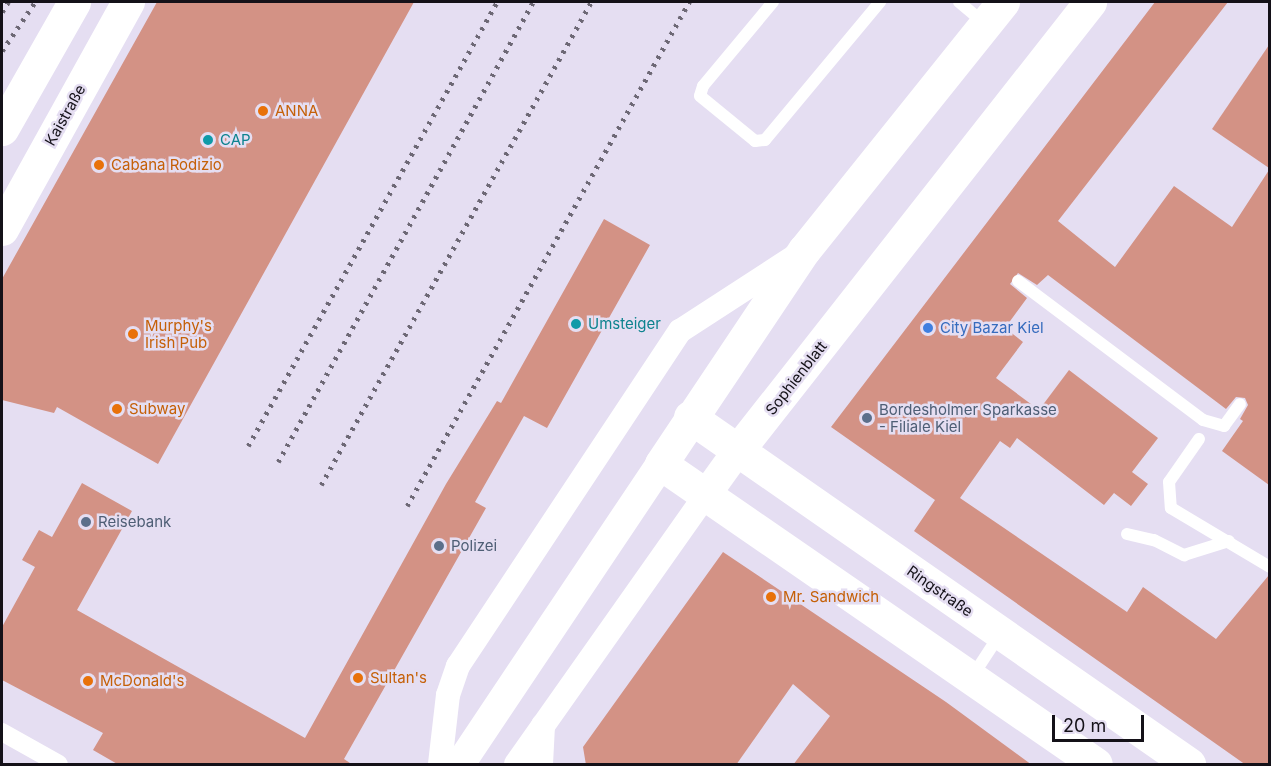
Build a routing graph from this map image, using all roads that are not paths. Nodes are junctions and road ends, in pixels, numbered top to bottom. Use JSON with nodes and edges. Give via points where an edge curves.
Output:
{"nodes":[{"id":1,"x":74,"y":2,"type":"edge"},
{"id":2,"x":128,"y":2,"type":"edge"},
{"id":3,"x":773,"y":2,"type":"edge"},
{"id":4,"x":880,"y":2,"type":"edge"},
{"id":5,"x":959,"y":2,"type":"edge"},
{"id":6,"x":1090,"y":2,"type":"edge"},
{"id":7,"x":994,"y":12,"type":"edge"},
{"id":8,"x":2,"y":129,"type":"edge"},
{"id":9,"x":2,"y":229,"type":"edge"},
{"id":10,"x":804,"y":250,"type":"junction"},
{"id":11,"x":1018,"y":281,"type":"dead end"},
{"id":12,"x":1240,"y":404,"type":"dead end"},
{"id":13,"x":690,"y":417,"type":"junction"},
{"id":14,"x":1199,"y":439,"type":"dead end"},
{"id":15,"x":738,"y":450,"type":"junction"},
{"id":16,"x":661,"y":464,"type":"junction"},
{"id":17,"x":705,"y":496,"type":"junction"},
{"id":18,"x":1127,"y":534,"type":"dead end"},
{"id":19,"x":1229,"y":541,"type":"junction"},
{"id":20,"x":1269,"y":567,"type":"edge"},
{"id":21,"x":1000,"y":633,"type":"junction"},
{"id":22,"x":971,"y":678,"type":"junction"},
{"id":23,"x":544,"y":722,"type":"junction"},
{"id":24,"x":2,"y":732,"type":"edge"},
{"id":25,"x":59,"y":765,"type":"edge"},
{"id":26,"x":440,"y":765,"type":"edge"},
{"id":27,"x":460,"y":765,"type":"edge"},
{"id":28,"x":516,"y":765,"type":"edge"},
{"id":29,"x":541,"y":765,"type":"edge"},
{"id":30,"x":1096,"y":765,"type":"edge"},
{"id":31,"x":1189,"y":765,"type":"edge"}],
"edges":[{"from":1,"to":8,"type":"main road"},
{"from":2,"to":9,"type":"main road","name":"Kaistraße"},
{"from":3,"to":4,"type":"lane","via":[[703,86],[700,96],[755,141],[765,140]]},
{"from":5,"to":7,"type":"lane"},
{"from":6,"to":15,"type":"main road","name":"Sophienblatt"},
{"from":7,"to":10,"type":"main road"},
{"from":10,"to":13,"type":"main road"},
{"from":10,"to":26,"type":"street","via":[[684,326],[458,666],[448,695]]},
{"from":11,"to":12,"type":"lane","via":[[1203,420],[1224,426]]},
{"from":13,"to":15,"type":"main road","name":"Ringstraße"},
{"from":13,"to":16,"type":"main road"},
{"from":14,"to":19,"type":"lane","via":[[1169,482],[1171,508]]},
{"from":15,"to":17,"type":"street","name":"Sophienblatt"},
{"from":15,"to":21,"type":"main road","name":"Ringstraße"},
{"from":16,"to":17,"type":"main road"},
{"from":16,"to":27,"type":"street"},
{"from":17,"to":22,"type":"main road"},
{"from":17,"to":23,"type":"street","name":"Sophienblatt"},
{"from":18,"to":19,"type":"lane","via":[[1154,540],[1184,555]]},
{"from":19,"to":20,"type":"lane"},
{"from":21,"to":22,"type":"lane"},
{"from":21,"to":31,"type":"main road","name":"Ringstraße"},
{"from":22,"to":30,"type":"main road"},
{"from":23,"to":28,"type":"street","name":"Sophienblatt"},
{"from":23,"to":29,"type":"street"},
{"from":24,"to":25,"type":"street"}]}
